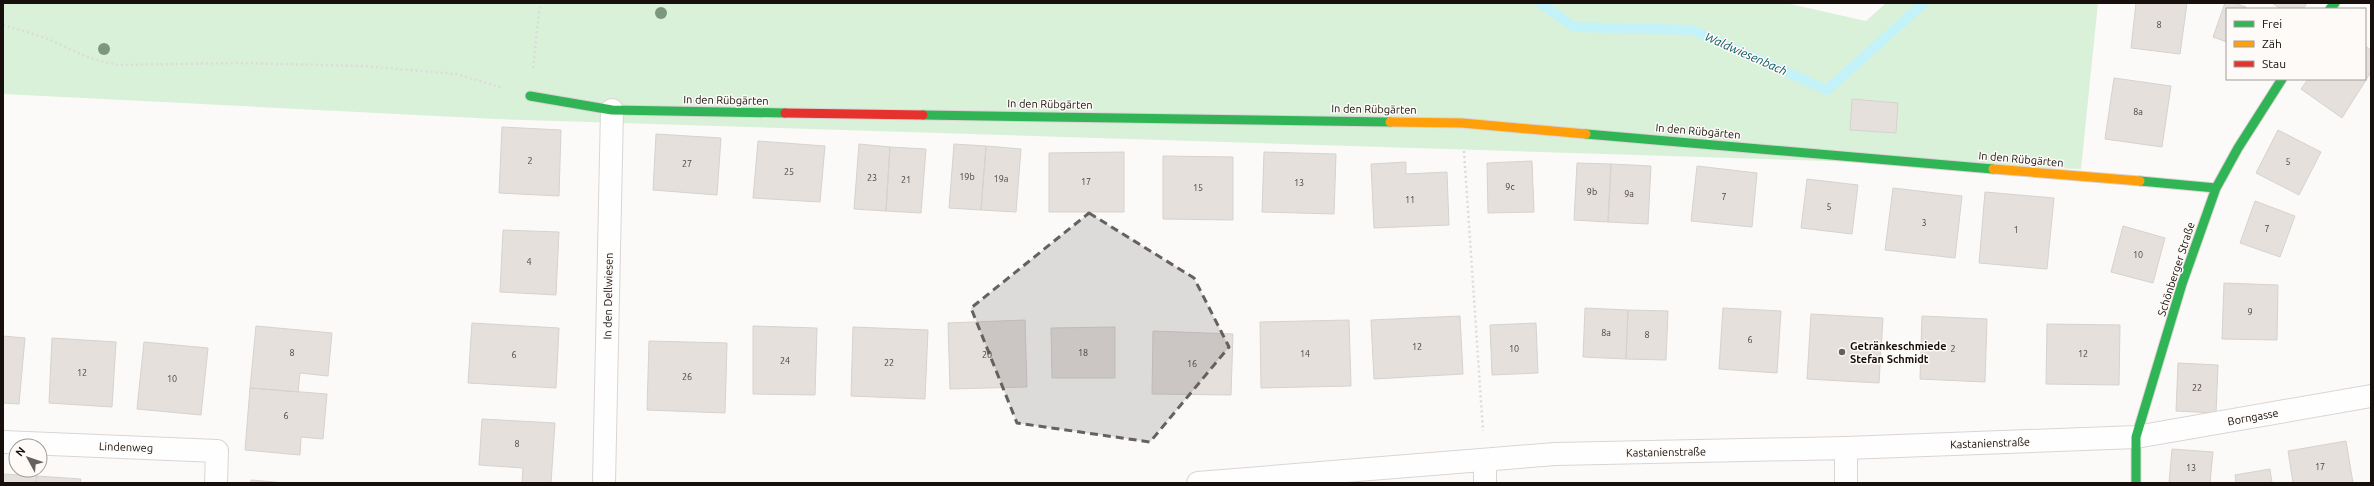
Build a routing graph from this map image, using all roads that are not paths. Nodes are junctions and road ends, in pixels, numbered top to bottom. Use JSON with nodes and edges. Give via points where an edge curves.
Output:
{"nodes":[{"id":1,"x":2281,"y":80,"type":"edge"},
{"id":2,"x":530,"y":96,"type":"road end"},
{"id":3,"x":612,"y":110,"type":"junction"},
{"id":4,"x":2216,"y":188,"type":"junction"},
{"id":5,"x":2371,"y":396,"type":"edge"},
{"id":6,"x":2136,"y":438,"type":"junction"},
{"id":7,"x":3,"y":442,"type":"edge"},
{"id":8,"x":1846,"y":448,"type":"junction"},
{"id":9,"x":1485,"y":461,"type":"junction"},
{"id":10,"x":216,"y":483,"type":"edge"},
{"id":11,"x":604,"y":483,"type":"edge"},
{"id":12,"x":1198,"y":483,"type":"edge"},
{"id":13,"x":1485,"y":483,"type":"edge"},
{"id":14,"x":1846,"y":483,"type":"edge"},
{"id":15,"x":2136,"y":483,"type":"edge"}],
"edges":[{"from":1,"to":4,"type":"street","name":"Schönberger Straße"},
{"from":2,"to":3,"type":"street","name":"In den Rübgärten"},
{"from":3,"to":4,"type":"street","name":"In den Rübgärten","via":[[1462,123]]},
{"from":3,"to":11,"type":"street","name":"In den Dellwiesen"},
{"from":4,"to":6,"type":"street","name":"Schönberger Straße","via":[[2182,284]]},
{"from":5,"to":6,"type":"street","name":"Borngasse"},
{"from":6,"to":8,"type":"street","name":"Kastanienstraße"},
{"from":6,"to":15,"type":"street","name":"Schönberger Straße"},
{"from":7,"to":10,"type":"street","name":"Lindenweg","via":[[217,451]]},
{"from":8,"to":9,"type":"street","name":"Kastanienstraße","via":[[1555,454]]},
{"from":8,"to":14,"type":"street"},
{"from":9,"to":12,"type":"street","name":"Kastanienstraße"},
{"from":9,"to":13,"type":"street"}]}
